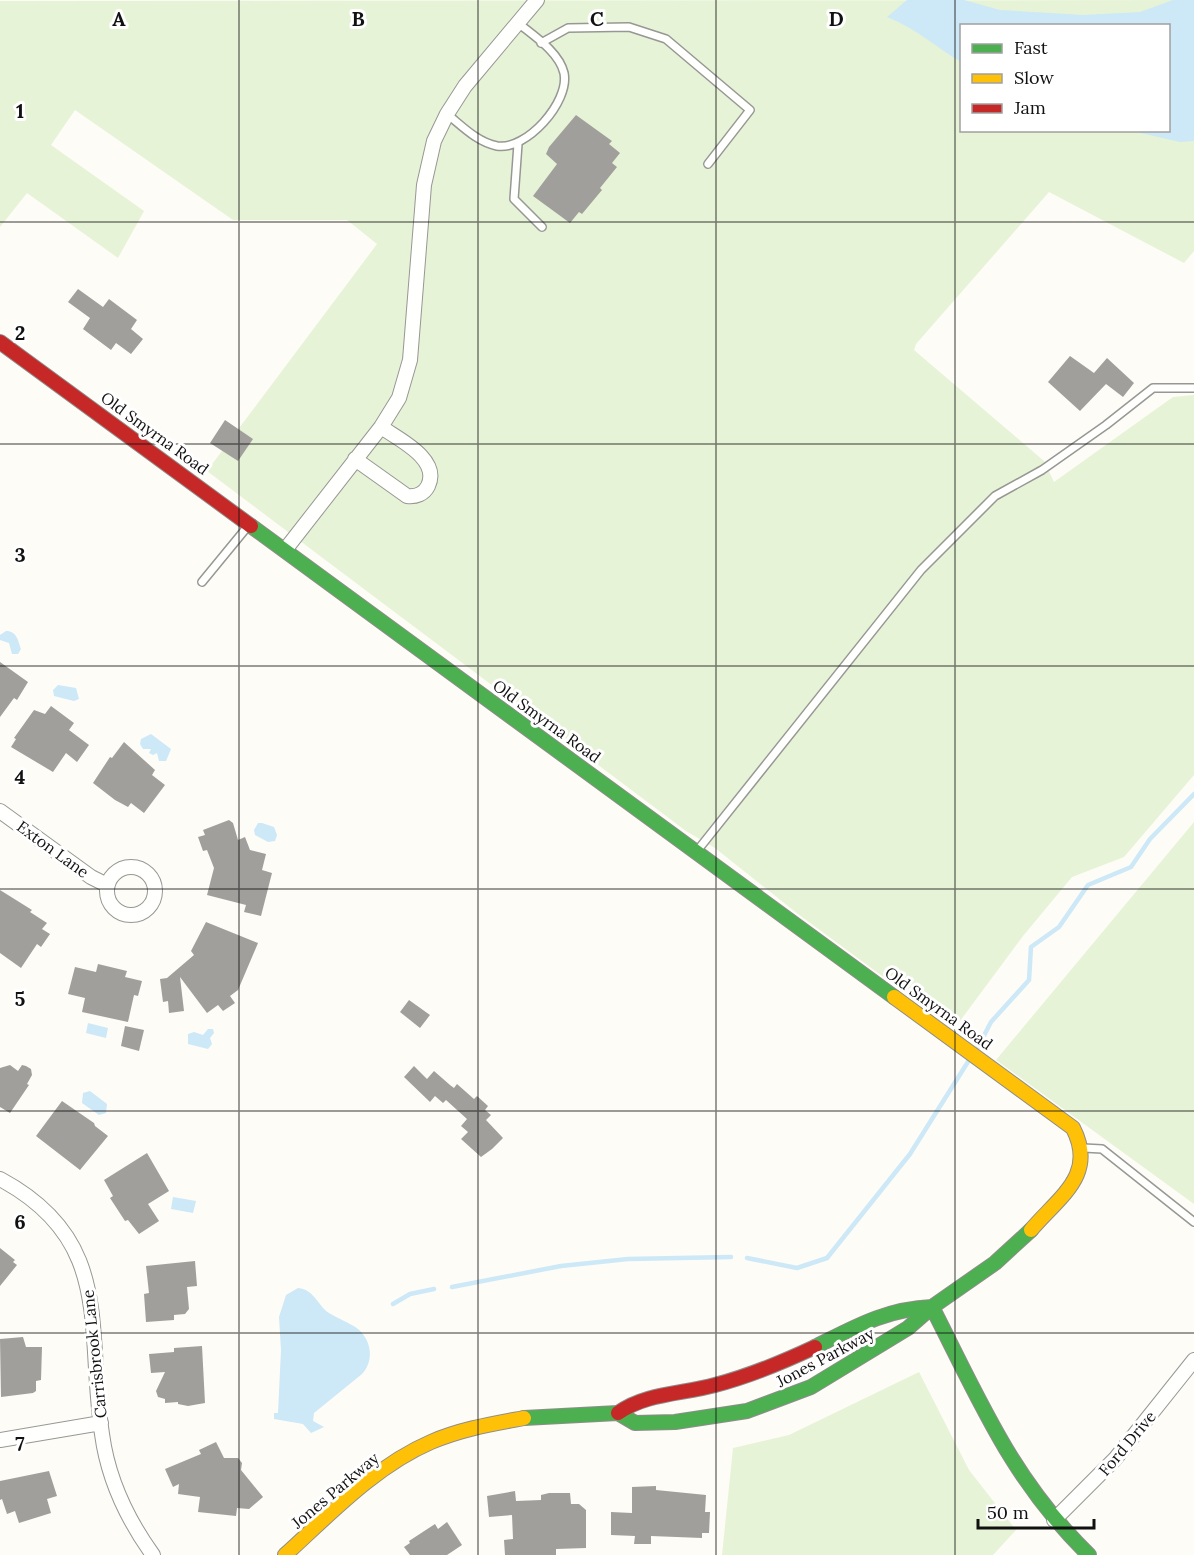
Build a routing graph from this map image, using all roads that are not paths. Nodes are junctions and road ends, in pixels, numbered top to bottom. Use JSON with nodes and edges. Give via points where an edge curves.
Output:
{"nodes":[{"id":1,"x":537,"y":0,"type":"edge"},
{"id":2,"x":518,"y":23,"type":"junction"},
{"id":3,"x":541,"y":43,"type":"junction"},
{"id":4,"x":447,"y":114,"type":"junction"},
{"id":5,"x":518,"y":144,"type":"junction"},
{"id":6,"x":708,"y":164,"type":"dead end"},
{"id":7,"x":542,"y":227,"type":"dead end"},
{"id":8,"x":0,"y":342,"type":"edge"},
{"id":9,"x":1194,"y":388,"type":"edge"},
{"id":10,"x":381,"y":426,"type":"junction"},
{"id":11,"x":355,"y":459,"type":"junction"},
{"id":12,"x":250,"y":523,"type":"junction"},
{"id":13,"x":285,"y":550,"type":"junction"},
{"id":14,"x":202,"y":582,"type":"dead end"},
{"id":15,"x":0,"y":811,"type":"edge"},
{"id":16,"x":697,"y":850,"type":"junction"},
{"id":17,"x":107,"y":885,"type":"dead end"},
{"id":18,"x":1083,"y":1148,"type":"junction"},
{"id":19,"x":0,"y":1179,"type":"edge"},
{"id":20,"x":1194,"y":1222,"type":"edge"},
{"id":21,"x":932,"y":1307,"type":"junction"},
{"id":22,"x":1194,"y":1360,"type":"edge"},
{"id":23,"x":618,"y":1413,"type":"junction"},
{"id":24,"x":101,"y":1423,"type":"junction"},
{"id":25,"x":0,"y":1440,"type":"edge"},
{"id":26,"x":1054,"y":1520,"type":"junction"},
{"id":27,"x":153,"y":1555,"type":"edge"},
{"id":28,"x":285,"y":1555,"type":"edge"},
{"id":29,"x":1089,"y":1555,"type":"edge"}],
"edges":[{"from":1,"to":2,"type":"street"},
{"from":2,"to":3,"type":"lane"},
{"from":2,"to":4,"type":"street","via":[[465,86]]},
{"from":3,"to":5,"type":"lane","via":[[553,53],[564,74],[560,100],[534,132]]},
{"from":3,"to":6,"type":"lane","via":[[568,28],[629,27],[666,39],[750,110]]},
{"from":4,"to":5,"type":"lane","via":[[478,139],[498,146]]},
{"from":4,"to":10,"type":"street","via":[[425,173],[408,373],[399,398]]},
{"from":5,"to":7,"type":"lane","via":[[514,199]]},
{"from":8,"to":12,"type":"street","name":"Old Smyrna Road"},
{"from":9,"to":16,"type":"lane","via":[[1153,388],[1042,470],[995,496],[921,570]]},
{"from":10,"to":11,"type":"street"},
{"from":10,"to":11,"type":"street","via":[[426,462],[431,475],[426,489],[419,495],[407,496]]},
{"from":11,"to":13,"type":"street"},
{"from":12,"to":13,"type":"street","name":"Old Smyrna Road"},
{"from":12,"to":14,"type":"lane"},
{"from":13,"to":16,"type":"street","name":"Old Smyrna Road"},
{"from":15,"to":17,"type":"street","name":"Exton Lane"},
{"from":16,"to":18,"type":"street","name":"Old Smyrna Road","via":[[1073,1128]]},
{"from":18,"to":20,"type":"lane","via":[[1102,1149]]},
{"from":18,"to":21,"type":"street","name":"Jones Parkway","via":[[1079,1174],[1028,1233],[995,1263]]},
{"from":19,"to":24,"type":"street","name":"Carrisbrook Lane","via":[[54,1218],[85,1271]]},
{"from":21,"to":23,"type":"street","name":"Jones Parkway","via":[[883,1314],[779,1364],[716,1385],[635,1401]]},
{"from":21,"to":23,"type":"street","name":"Jones Parkway","via":[[908,1328],[844,1369],[779,1401],[747,1411],[675,1422],[635,1423]]},
{"from":21,"to":26,"type":"street","via":[[1007,1458]]},
{"from":22,"to":26,"type":"street","name":"Ford Drive","via":[[1115,1460]]},
{"from":23,"to":28,"type":"street","name":"Jones Parkway","via":[[541,1415],[499,1421],[429,1443],[369,1479]]},
{"from":24,"to":25,"type":"street"},
{"from":24,"to":27,"type":"street","name":"Carrisbrook Lane","via":[[111,1476],[137,1533]]},
{"from":26,"to":29,"type":"street"}]}
